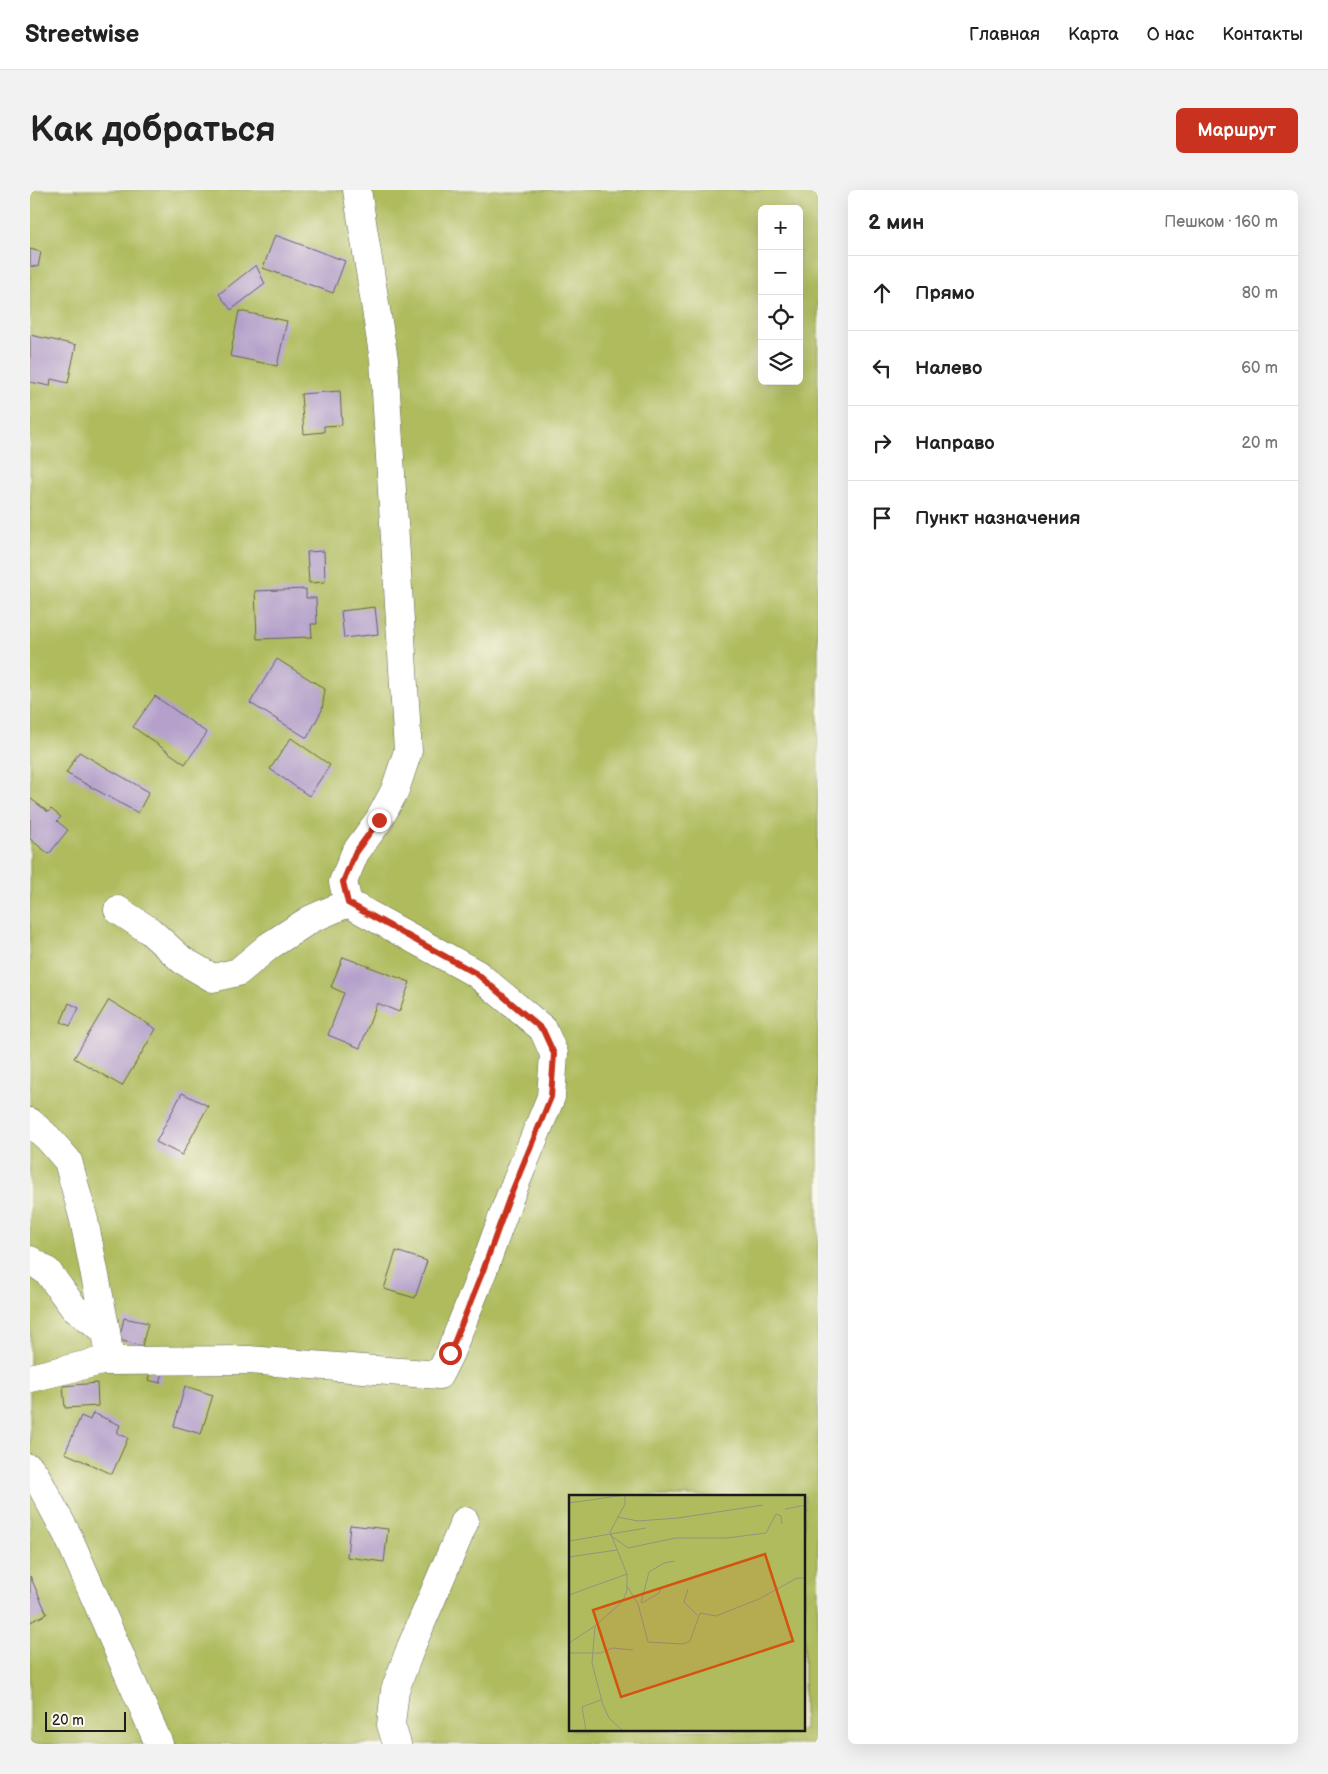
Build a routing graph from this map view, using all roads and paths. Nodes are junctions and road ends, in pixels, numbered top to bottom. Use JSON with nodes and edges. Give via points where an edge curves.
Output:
{"nodes":[{"id":1,"x":357,"y":190,"type":"edge"},
{"id":2,"x":348,"y":903,"type":"junction"},
{"id":3,"x":118,"y":910,"type":"dead end"},
{"id":4,"x":30,"y":1122,"type":"edge"},
{"id":5,"x":30,"y":1260,"type":"edge"},
{"id":6,"x":106,"y":1331,"type":"junction"},
{"id":7,"x":110,"y":1361,"type":"junction"},
{"id":8,"x":30,"y":1378,"type":"edge"},
{"id":9,"x":30,"y":1468,"type":"edge"},
{"id":10,"x":464,"y":1521,"type":"dead end"},
{"id":11,"x":159,"y":1744,"type":"edge"},
{"id":12,"x":396,"y":1744,"type":"edge"}],
"edges":[{"from":1,"to":2,"type":"street","via":[[384,360],[408,751],[395,790],[379,820],[355,853],[343,882]]},
{"from":2,"to":3,"type":"street","via":[[311,919],[269,946],[238,972],[212,978],[182,960],[150,931]]},
{"from":2,"to":7,"type":"street","via":[[477,974],[543,1030],[554,1054],[551,1097],[439,1375],[249,1360]]},
{"from":4,"to":6,"type":"street","via":[[68,1161],[84,1220]]},
{"from":5,"to":6,"type":"street","via":[[48,1272],[74,1308]]},
{"from":6,"to":7,"type":"street"},
{"from":7,"to":8,"type":"street"},
{"from":9,"to":11,"type":"street","via":[[68,1536]]},
{"from":10,"to":12,"type":"street","via":[[395,1690],[391,1725]]}]}
